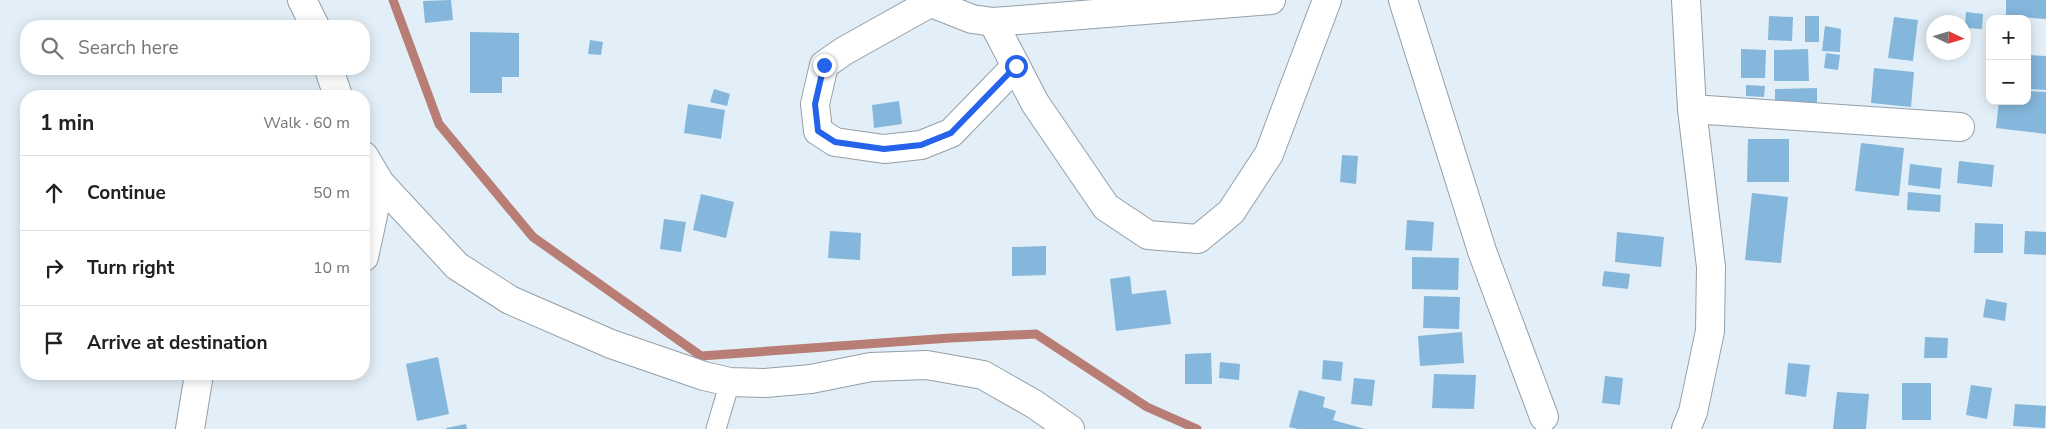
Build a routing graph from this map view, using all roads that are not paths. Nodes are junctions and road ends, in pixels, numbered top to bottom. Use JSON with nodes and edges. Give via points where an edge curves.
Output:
{"nodes":[{"id":1,"x":302,"y":0,"type":"edge"},
{"id":2,"x":1271,"y":0,"type":"edge"},
{"id":3,"x":1327,"y":0,"type":"edge"},
{"id":4,"x":1403,"y":0,"type":"edge"},
{"id":5,"x":1686,"y":0,"type":"edge"},
{"id":6,"x":927,"y":2,"type":"edge"},
{"id":7,"x":312,"y":20,"type":"edge"},
{"id":8,"x":993,"y":22,"type":"junction"},
{"id":9,"x":1016,"y":66,"type":"junction"},
{"id":10,"x":332,"y":75,"type":"edge"},
{"id":11,"x":336,"y":90,"type":"edge"},
{"id":12,"x":1692,"y":109,"type":"junction"},
{"id":13,"x":1960,"y":127,"type":"dead end"},
{"id":14,"x":370,"y":166,"type":"edge"},
{"id":15,"x":380,"y":183,"type":"junction"},
{"id":16,"x":370,"y":229,"type":"edge"},
{"id":17,"x":198,"y":380,"type":"edge"},
{"id":18,"x":730,"y":382,"type":"junction"},
{"id":19,"x":1544,"y":417,"type":"dead end"},
{"id":20,"x":190,"y":429,"type":"edge"},
{"id":21,"x":716,"y":429,"type":"edge"},
{"id":22,"x":1070,"y":429,"type":"edge"},
{"id":23,"x":1686,"y":429,"type":"edge"}],
"edges":[{"from":1,"to":7,"type":"street"},
{"from":2,"to":8,"type":"street"},
{"from":3,"to":9,"type":"street","via":[[1269,154],[1231,212],[1198,239],[1148,235],[1106,207],[1035,103]]},
{"from":4,"to":19,"type":"street","via":[[1482,251]]},
{"from":5,"to":12,"type":"street"},
{"from":6,"to":8,"type":"street","via":[[972,19]]},
{"from":6,"to":9,"type":"street","via":[[824,65],[815,104],[818,131],[835,142],[884,149],[921,145],[951,133]]},
{"from":8,"to":9,"type":"street"},
{"from":10,"to":11,"type":"street"},
{"from":12,"to":13,"type":"street"},
{"from":12,"to":23,"type":"street","via":[[1711,267],[1710,331],[1693,412]]},
{"from":14,"to":15,"type":"street"},
{"from":15,"to":16,"type":"street"},
{"from":15,"to":18,"type":"street","via":[[458,266],[510,300],[611,344]]},
{"from":17,"to":20,"type":"street"},
{"from":18,"to":21,"type":"lane"},
{"from":18,"to":22,"type":"street","via":[[765,383],[871,367],[927,365],[983,376],[1034,404]]}]}
